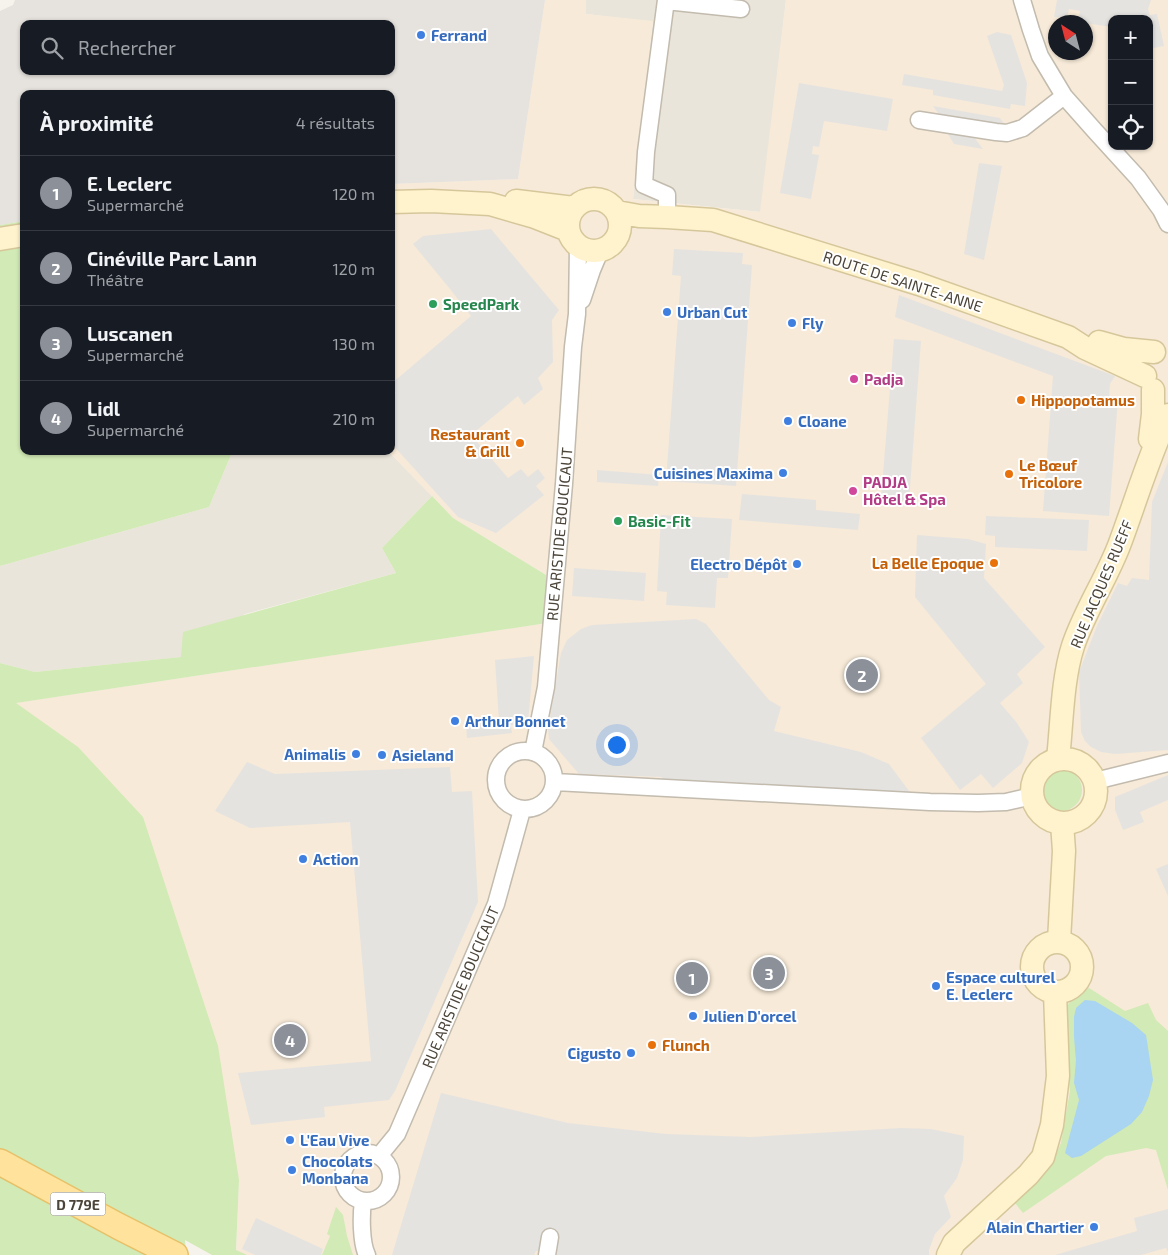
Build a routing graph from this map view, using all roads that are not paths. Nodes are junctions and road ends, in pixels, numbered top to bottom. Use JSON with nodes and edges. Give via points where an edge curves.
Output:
{"nodes":[{"id":1,"x":1022,"y":0,"type":"edge"},
{"id":2,"x":666,"y":1,"type":"edge"},
{"id":3,"x":741,"y":9,"type":"dead end"},
{"id":4,"x":1064,"y":96,"type":"junction"},
{"id":5,"x":918,"y":120,"type":"dead end"},
{"id":6,"x":431,"y":201,"type":"junction"},
{"id":7,"x":395,"y":202,"type":"edge"},
{"id":8,"x":574,"y":208,"type":"junction"},
{"id":9,"x":617,"y":212,"type":"junction"},
{"id":10,"x":667,"y":216,"type":"junction"},
{"id":11,"x":1168,"y":224,"type":"edge"},
{"id":12,"x":737,"y":228,"type":"junction"},
{"id":13,"x":20,"y":236,"type":"edge"},
{"id":14,"x":573,"y":238,"type":"junction"},
{"id":15,"x":0,"y":239,"type":"edge"},
{"id":16,"x":609,"y":244,"type":"junction"},
{"id":17,"x":577,"y":314,"type":"junction"},
{"id":18,"x":1068,"y":337,"type":"junction"},
{"id":19,"x":1161,"y":349,"type":"edge"},
{"id":20,"x":1156,"y":388,"type":"edge"},
{"id":21,"x":1168,"y":415,"type":"edge"},
{"id":22,"x":1146,"y":470,"type":"junction"},
{"id":23,"x":533,"y":752,"type":"junction"},
{"id":24,"x":1058,"y":759,"type":"junction"},
{"id":25,"x":1168,"y":763,"type":"edge"},
{"id":26,"x":1094,"y":781,"type":"junction"},
{"id":27,"x":554,"y":782,"type":"junction"},
{"id":28,"x":1032,"y":796,"type":"junction"},
{"id":29,"x":522,"y":810,"type":"junction"},
{"id":30,"x":1062,"y":824,"type":"junction"},
{"id":31,"x":1059,"y":941,"type":"junction"},
{"id":32,"x":1055,"y":992,"type":"junction"},
{"id":33,"x":379,"y":1156,"type":"junction"},
{"id":34,"x":0,"y":1162,"type":"edge"},
{"id":35,"x":363,"y":1202,"type":"junction"},
{"id":36,"x":550,"y":1237,"type":"dead end"},
{"id":37,"x":175,"y":1255,"type":"edge"},
{"id":38,"x":367,"y":1255,"type":"edge"},
{"id":39,"x":546,"y":1255,"type":"edge"},
{"id":40,"x":948,"y":1255,"type":"edge"}],
"edges":[{"from":1,"to":4,"type":"street","via":[[1040,56]]},
{"from":2,"to":3,"type":"street"},
{"from":2,"to":10,"type":"street","via":[[644,185],[668,195]]},
{"from":4,"to":5,"type":"street","via":[[1023,128],[1007,133]]},
{"from":4,"to":11,"type":"street","via":[[1138,178]]},
{"from":6,"to":7,"type":"main road"},
{"from":6,"to":8,"type":"main road","via":[[480,196]]},
{"from":6,"to":14,"type":"main road","via":[[490,204],[535,217]]},
{"from":8,"to":9,"type":"main road","via":[[581,202],[597,198],[606,201]]},
{"from":8,"to":14,"type":"main road","via":[[568,222]]},
{"from":9,"to":10,"type":"main road","name":"ROUTE DE SAINTE-ANNE"},
{"from":9,"to":16,"type":"main road","via":[[620,229]]},
{"from":10,"to":12,"type":"main road","name":"ROUTE DE SAINTE-ANNE","via":[[713,220]]},
{"from":12,"to":16,"type":"main road","name":"ROUTE DE SAINTE-ANNE","via":[[638,231]]},
{"from":12,"to":18,"type":"main road","name":"ROUTE DE SAINTE-ANNE","via":[[919,284]]},
{"from":13,"to":15,"type":"main road"},
{"from":14,"to":16,"type":"main road","via":[[585,250],[592,251]]},
{"from":14,"to":17,"type":"street","name":"RUE ARISTIDE BOUCICAUT"},
{"from":16,"to":17,"type":"street","name":"RUE ARISTIDE BOUCICAUT","via":[[592,270]]},
{"from":17,"to":23,"type":"street","name":"RUE ARISTIDE BOUCICAUT","via":[[546,687]]},
{"from":18,"to":19,"type":"main road","name":"ROUTE DE SAINTE-ANNE","via":[[1132,350]]},
{"from":18,"to":20,"type":"main road","name":"ROUTE DE SAINTE-ANNE"},
{"from":19,"to":20,"type":"main road","name":"RUE JACQUES RUEFF","via":[[1150,357],[1147,364]]},
{"from":20,"to":22,"type":"main road","name":"RUE JACQUES RUEFF"},
{"from":21,"to":22,"type":"main road","name":"RUE JACQUES RUEFF"},
{"from":22,"to":24,"type":"main road","name":"RUE JACQUES RUEFF","via":[[1118,548],[1073,647],[1066,679]]},
{"from":23,"to":27,"type":"street","via":[[549,763]]},
{"from":23,"to":29,"type":"street","via":[[510,756],[496,775],[502,798]]},
{"from":24,"to":26,"type":"main road","via":[[1076,761],[1084,766]]},
{"from":24,"to":28,"type":"main road","via":[[1049,762],[1034,776]]},
{"from":25,"to":26,"type":"street"},
{"from":26,"to":30,"type":"main road","via":[[1096,791],[1089,811],[1082,818]]},
{"from":27,"to":28,"type":"street","via":[[968,803],[1006,802]]},
{"from":27,"to":29,"type":"street","via":[[544,803]]},
{"from":28,"to":30,"type":"main road","via":[[1042,815]]},
{"from":29,"to":33,"type":"street","name":"RUE ARISTIDE BOUCICAUT","via":[[496,904],[397,1134]]},
{"from":30,"to":31,"type":"main road","via":[[1064,852]]},
{"from":31,"to":32,"type":"main road","via":[[1044,945],[1032,966],[1041,986]]},
{"from":31,"to":32,"type":"main road","via":[[1074,947],[1083,968],[1077,983]]},
{"from":32,"to":40,"type":"main road","via":[[1058,1076],[1052,1125],[1043,1157],[1028,1175],[954,1243]]},
{"from":33,"to":35,"type":"street","via":[[390,1168],[390,1184],[377,1200]]},
{"from":33,"to":35,"type":"street","via":[[371,1153],[355,1156],[349,1160],[342,1174],[344,1188]]},
{"from":34,"to":37,"type":"main road","number":"D 779E"},
{"from":35,"to":38,"type":"street","via":[[364,1249]]},
{"from":36,"to":39,"type":"street"}]}
